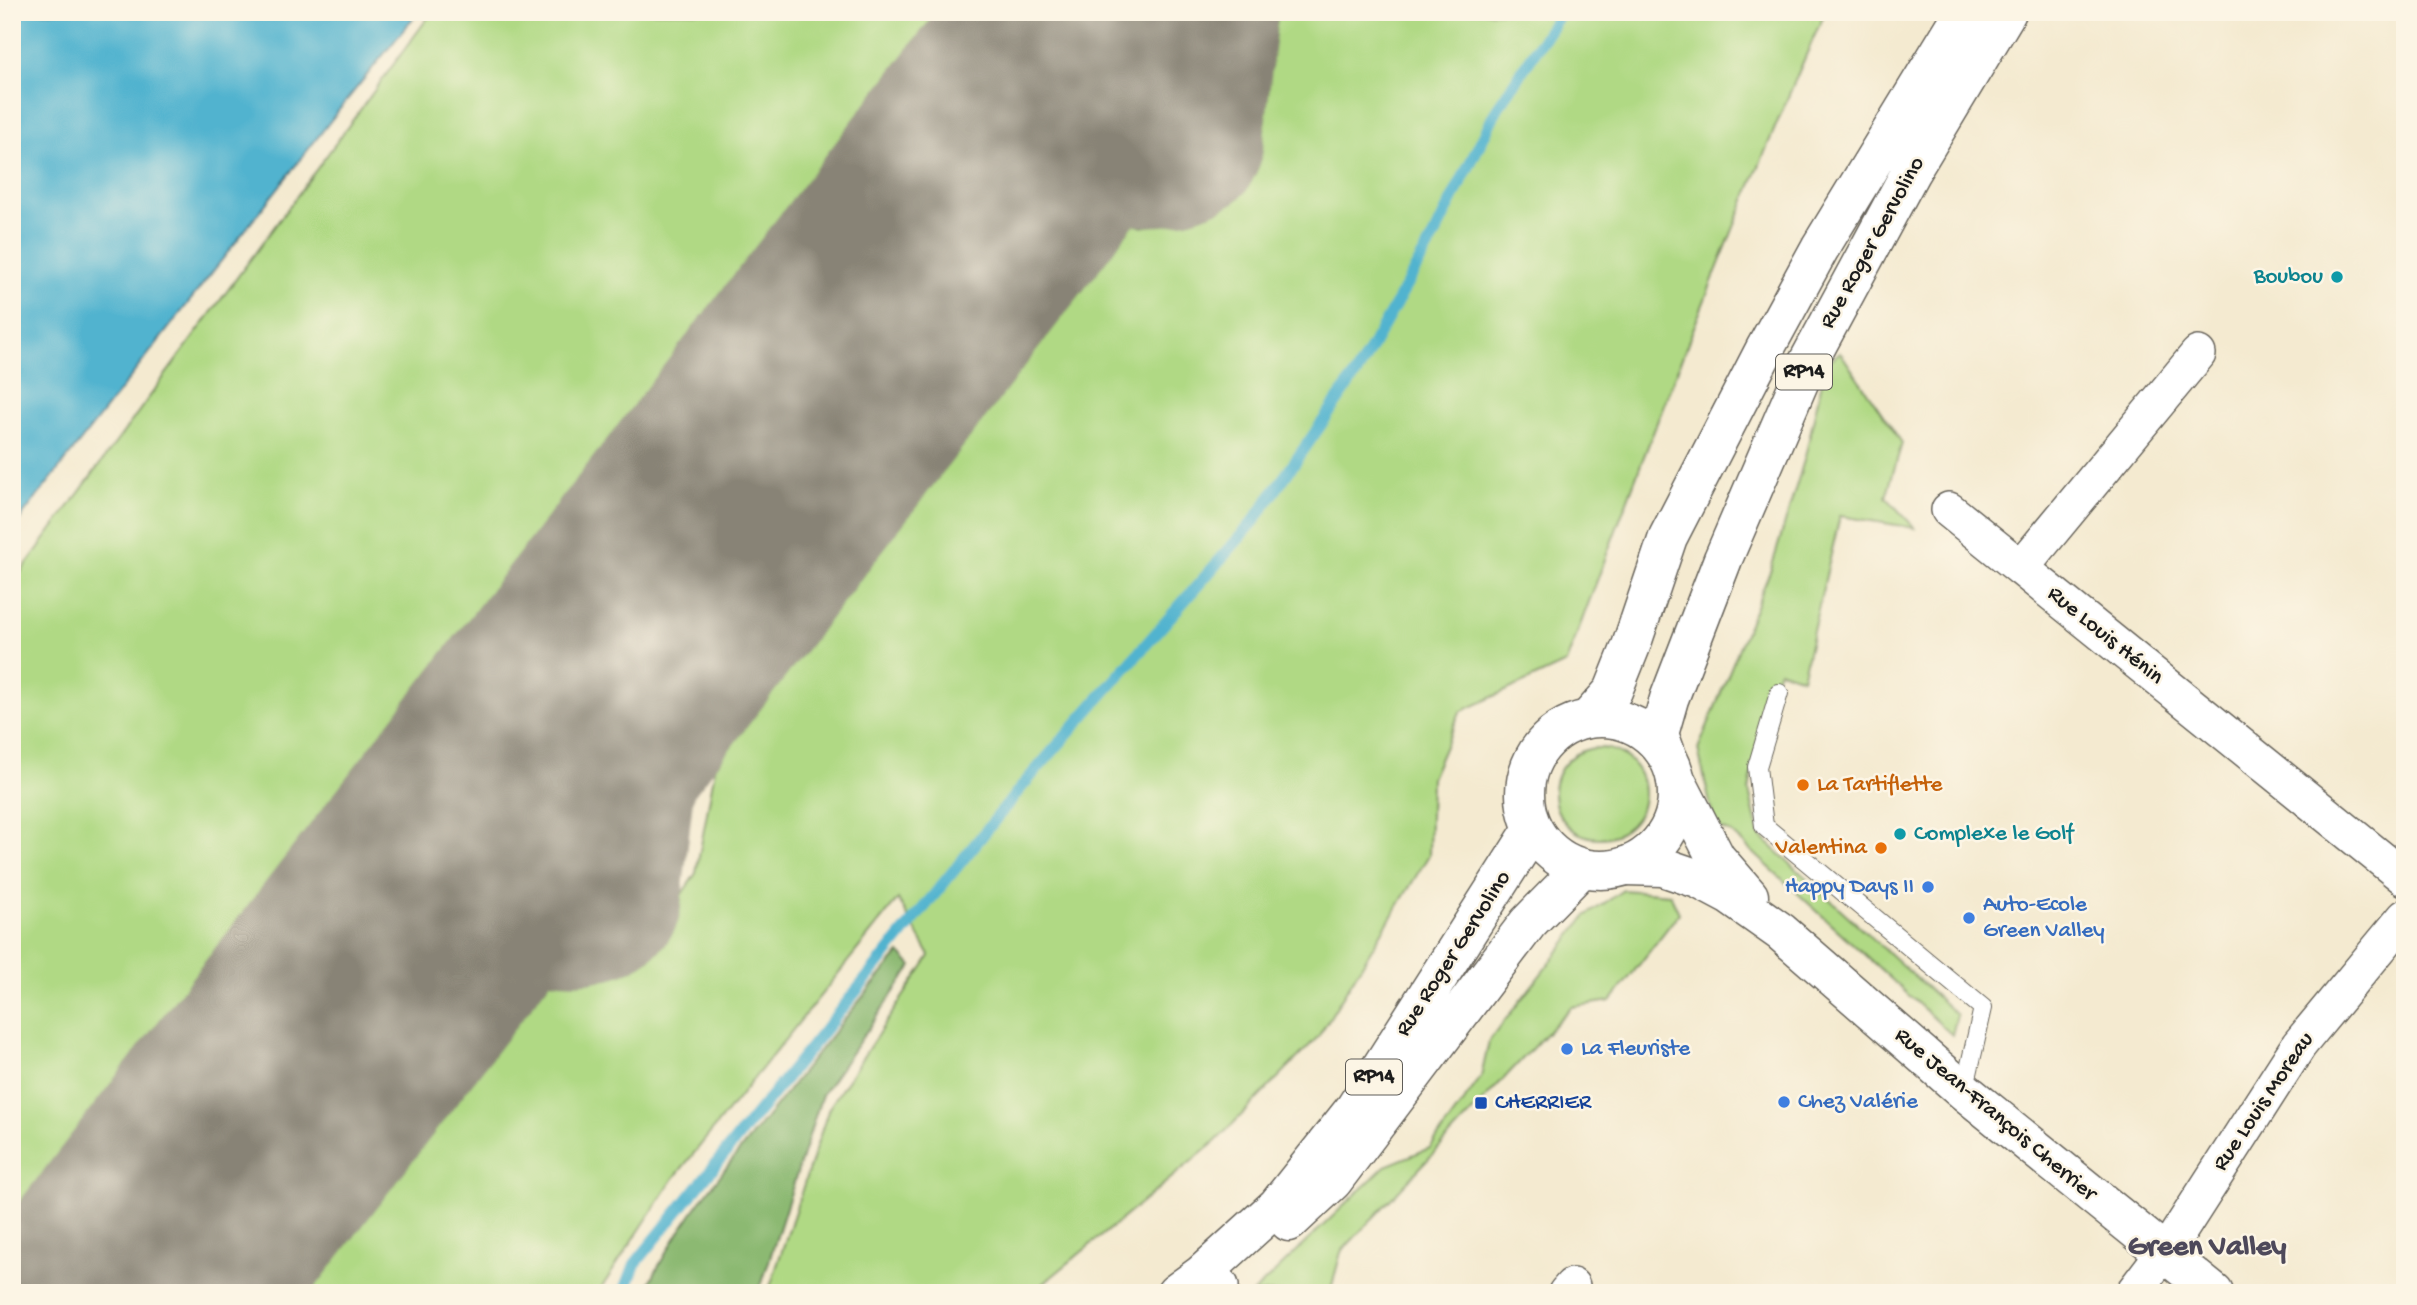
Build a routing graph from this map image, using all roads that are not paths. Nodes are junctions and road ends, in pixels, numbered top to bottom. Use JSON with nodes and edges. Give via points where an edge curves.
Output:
{"nodes":[{"id":1,"x":1964,"y":12,"type":"edge"},
{"id":2,"x":2007,"y":12,"type":"edge"},
{"id":3,"x":2198,"y":354,"type":"dead end"},
{"id":4,"x":1949,"y":510,"type":"dead end"},
{"id":5,"x":2021,"y":568,"type":"junction"},
{"id":6,"x":1779,"y":693,"type":"dead end"},
{"id":7,"x":1589,"y":718,"type":"junction"},
{"id":8,"x":1672,"y":768,"type":"junction"},
{"id":9,"x":1533,"y":829,"type":"junction"},
{"id":10,"x":1626,"y":866,"type":"junction"},
{"id":11,"x":1583,"y":868,"type":"junction"},
{"id":12,"x":2405,"y":878,"type":"edge"},
{"id":13,"x":2405,"y":917,"type":"edge"},
{"id":14,"x":1781,"y":932,"type":"junction"},
{"id":15,"x":1964,"y":1091,"type":"junction"},
{"id":16,"x":2164,"y":1253,"type":"junction"},
{"id":17,"x":1218,"y":1291,"type":"edge"},
{"id":18,"x":1176,"y":1293,"type":"edge"},
{"id":19,"x":2133,"y":1293,"type":"edge"},
{"id":20,"x":2214,"y":1293,"type":"edge"}],
"edges":[{"from":1,"to":7,"type":"main road","name":"Rue Roger Gervolino","number":"RP14","via":[[1820,248],[1766,347],[1668,537],[1613,691]]},
{"from":2,"to":8,"type":"main road","name":"Rue Roger Gervolino","number":"RP14","via":[[1910,173],[1807,364],[1669,699],[1659,734]]},
{"from":3,"to":5,"type":"street"},
{"from":4,"to":5,"type":"street","name":"Rue Louis Hénin"},
{"from":5,"to":12,"type":"street","name":"Rue Louis Hénin"},
{"from":6,"to":15,"type":"lane","via":[[1758,767],[1764,826],[1983,1008]]},
{"from":7,"to":8,"type":"main road","via":[[1634,724],[1653,738]]},
{"from":7,"to":9,"type":"main road","via":[[1560,728],[1542,743],[1530,763],[1524,786],[1525,808]]},
{"from":8,"to":10,"type":"main road","via":[[1677,802],[1672,824],[1645,857]]},
{"from":8,"to":14,"type":"main road","name":"Rue Jean-François Cherrier","via":[[1716,858]]},
{"from":9,"to":11,"type":"main road","via":[[1545,846]]},
{"from":9,"to":18,"type":"main road","name":"Rue Roger Gervolino","number":"RP14","via":[[1355,1108],[1277,1206]]},
{"from":10,"to":11,"type":"main road"},
{"from":10,"to":14,"type":"main road","name":"Rue Jean-François Cherrier","via":[[1664,867],[1698,879]]},
{"from":11,"to":17,"type":"main road","name":"Rue Roger Gervolino","number":"RP14","via":[[1528,923],[1333,1181]]},
{"from":13,"to":16,"type":"street","name":"Rue Louis Moreau","via":[[2299,1045]]},
{"from":14,"to":15,"type":"main road","name":"Rue Jean-François Cherrier"},
{"from":15,"to":16,"type":"main road","name":"Rue Jean-François Cherrier"},
{"from":16,"to":19,"type":"street","name":"Rue Louis Moreau"},
{"from":16,"to":20,"type":"main road","name":"Rue Jean-François Cherrier"}]}
